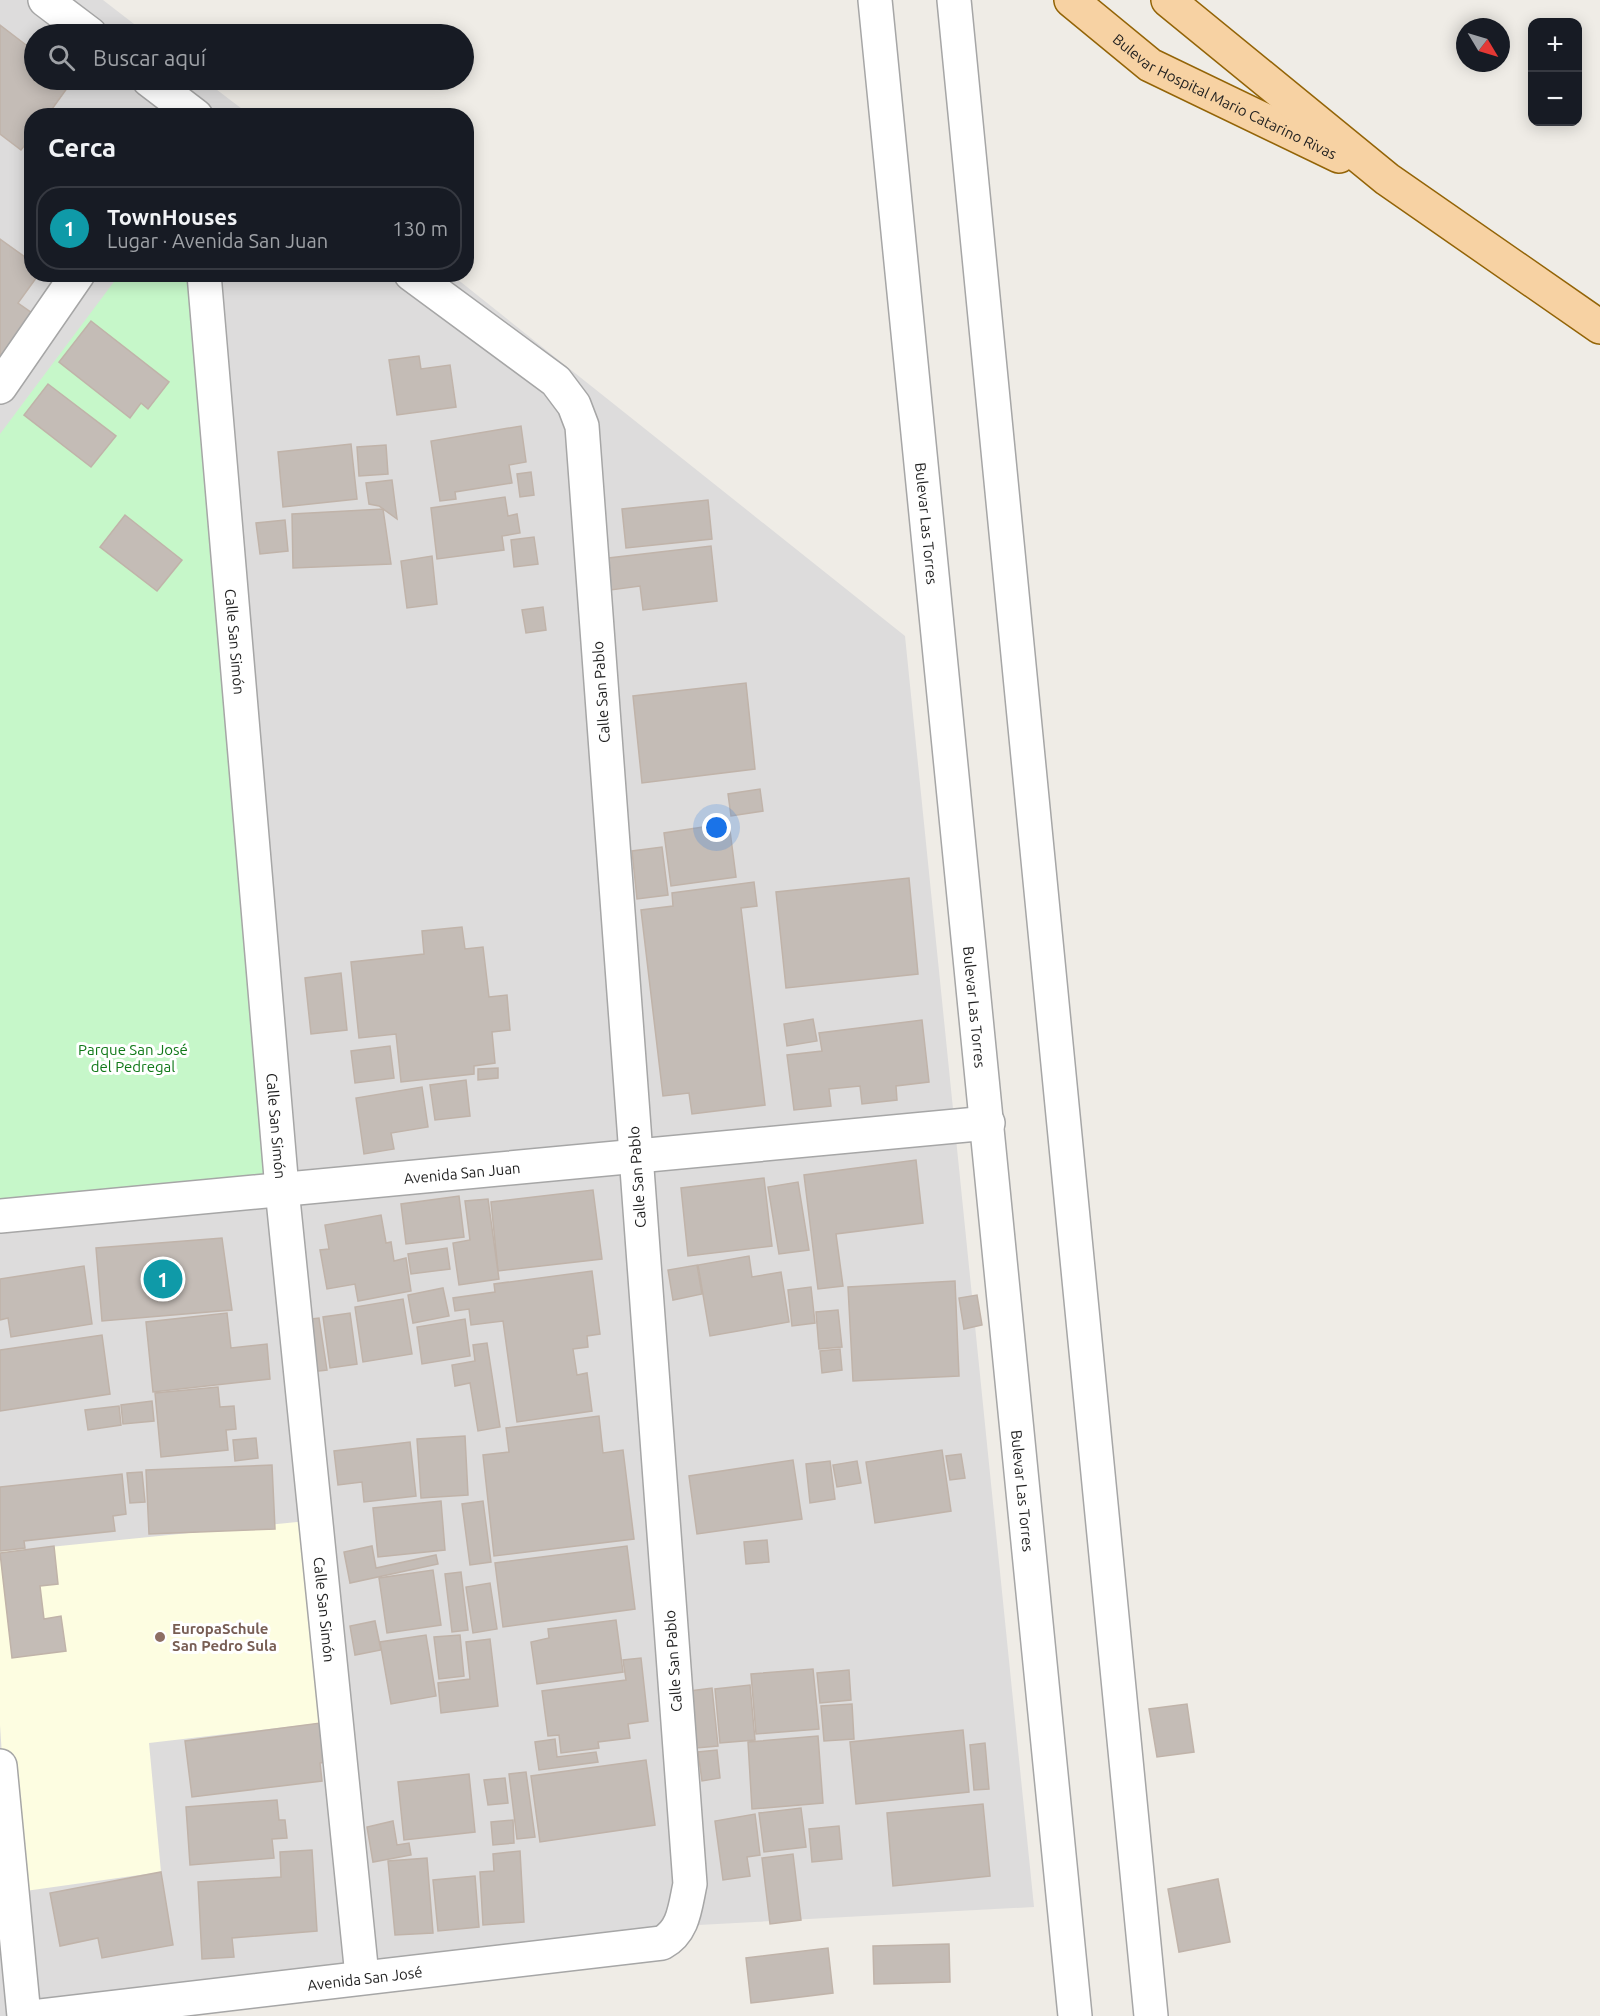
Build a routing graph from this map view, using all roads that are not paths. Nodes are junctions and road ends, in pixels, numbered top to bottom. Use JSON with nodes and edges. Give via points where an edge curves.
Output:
{"nodes":[{"id":1,"x":45,"y":0,"type":"edge"},
{"id":2,"x":874,"y":0,"type":"edge"},
{"id":3,"x":954,"y":0,"type":"edge"},
{"id":4,"x":1071,"y":0,"type":"edge"},
{"id":5,"x":1168,"y":0,"type":"edge"},
{"id":6,"x":77,"y":24,"type":"edge"},
{"id":7,"x":161,"y":90,"type":"edge"},
{"id":8,"x":183,"y":108,"type":"edge"},
{"id":9,"x":1387,"y":179,"type":"junction"},
{"id":10,"x":72,"y":282,"type":"edge"},
{"id":11,"x":205,"y":282,"type":"edge"},
{"id":12,"x":422,"y":282,"type":"edge"},
{"id":13,"x":1600,"y":327,"type":"edge"},
{"id":14,"x":0,"y":387,"type":"edge"},
{"id":15,"x":988,"y":1123,"type":"junction"},
{"id":16,"x":635,"y":1156,"type":"junction"},
{"id":17,"x":282,"y":1189,"type":"junction"},
{"id":18,"x":0,"y":1216,"type":"edge"},
{"id":19,"x":0,"y":1766,"type":"edge"},
{"id":20,"x":680,"y":1926,"type":"joint"},
{"id":21,"x":362,"y":1977,"type":"junction"},
{"id":22,"x":24,"y":2016,"type":"edge"},
{"id":23,"x":40,"y":2016,"type":"edge"},
{"id":24,"x":1075,"y":2016,"type":"edge"},
{"id":25,"x":1151,"y":2016,"type":"edge"}],
"edges":[{"from":1,"to":6,"type":"street"},
{"from":2,"to":15,"type":"street","name":"Bulevar Las Torres"},
{"from":3,"to":25,"type":"street"},
{"from":4,"to":9,"type":"main road","name":"Bulevar Hospital Mario Catarino Rivas","via":[[1150,65]]},
{"from":5,"to":9,"type":"main road","name":"Bulevar Hospital Mario Catarino Rivas"},
{"from":7,"to":8,"type":"street"},
{"from":9,"to":13,"type":"main road","name":"Bulevar Hospital Mario Catarino Rivas"},
{"from":10,"to":14,"type":"street"},
{"from":11,"to":17,"type":"street","name":"Calle San Simón"},
{"from":12,"to":16,"type":"street","name":"Calle San Pablo","via":[[556,381],[574,405],[582,426]]},
{"from":15,"to":16,"type":"street","name":"Avenida San Juan"},
{"from":15,"to":24,"type":"street","name":"Bulevar Las Torres"},
{"from":16,"to":17,"type":"street","name":"Avenida San Juan"},
{"from":16,"to":20,"type":"street","name":"Calle San Pablo","via":[[690,1884]]},
{"from":17,"to":18,"type":"street","name":"Avenida San Juan"},
{"from":17,"to":21,"type":"street","name":"Calle San Simón"},
{"from":19,"to":22,"type":"street"},
{"from":20,"to":21,"type":"street","name":"Avenida San José","via":[[674,1936],[662,1943]]},
{"from":21,"to":23,"type":"street","name":"Avenida San José"}]}
